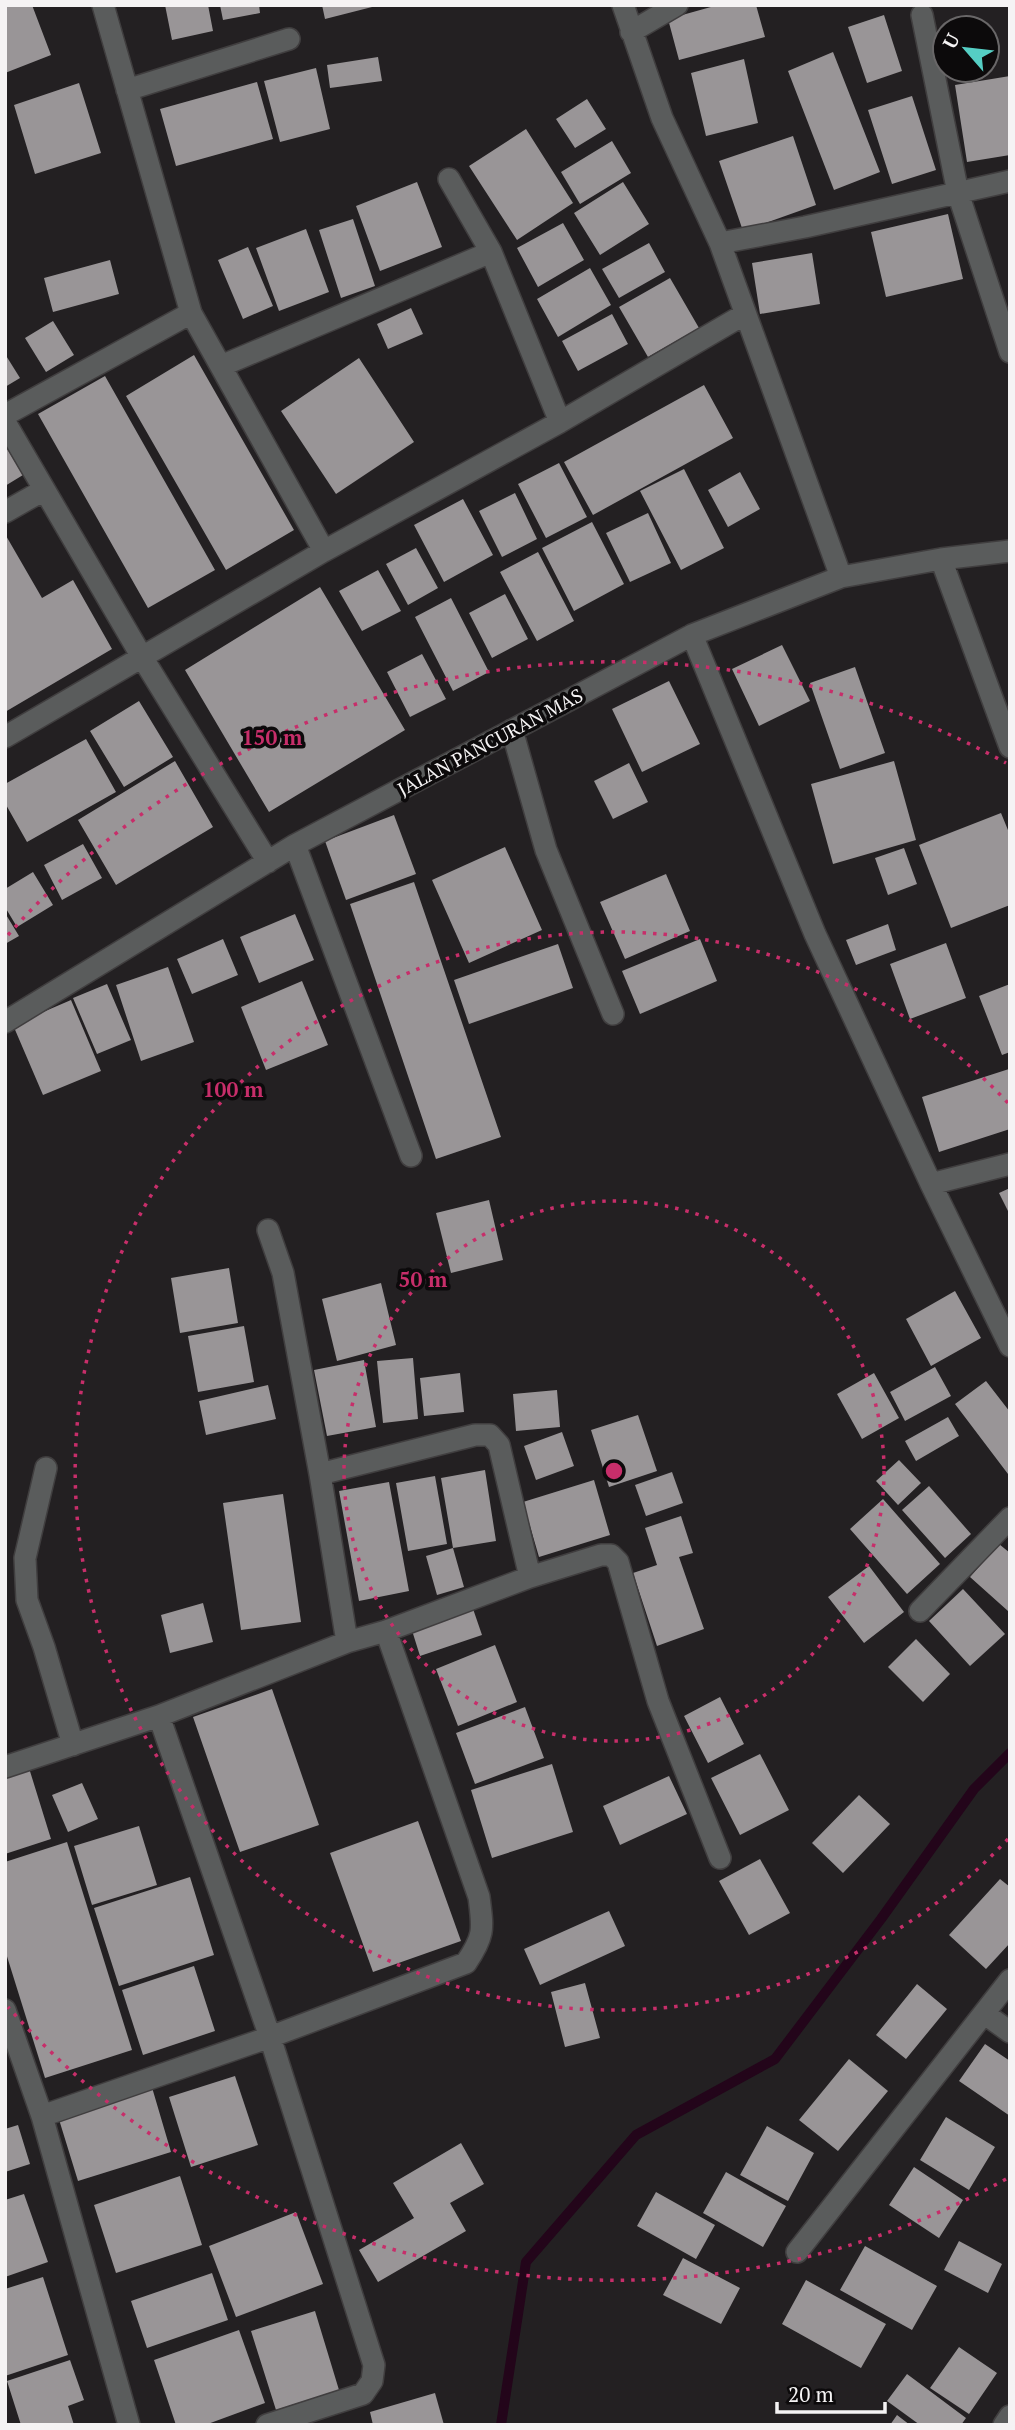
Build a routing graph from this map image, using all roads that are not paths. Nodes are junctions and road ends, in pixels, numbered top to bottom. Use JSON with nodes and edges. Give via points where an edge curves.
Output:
{"nodes":[{"id":1,"x":103,"y":5,"type":"edge"},
{"id":2,"x":623,"y":5,"type":"edge"},
{"id":3,"x":677,"y":5,"type":"edge"},
{"id":4,"x":922,"y":15,"type":"dead end"},
{"id":5,"x":631,"y":32,"type":"junction"},
{"id":6,"x":289,"y":39,"type":"dead end"},
{"id":7,"x":127,"y":90,"type":"junction"},
{"id":8,"x":449,"y":179,"type":"dead end"},
{"id":9,"x":1010,"y":181,"type":"edge"},
{"id":10,"x":958,"y":193,"type":"junction"},
{"id":11,"x":720,"y":243,"type":"junction"},
{"id":12,"x":491,"y":252,"type":"junction"},
{"id":13,"x":191,"y":313,"type":"junction"},
{"id":14,"x":745,"y":314,"type":"junction"},
{"id":15,"x":1010,"y":352,"type":"edge"},
{"id":16,"x":221,"y":366,"type":"junction"},
{"id":17,"x":5,"y":415,"type":"edge"},
{"id":18,"x":5,"y":422,"type":"edge"},
{"id":19,"x":560,"y":422,"type":"junction"},
{"id":20,"x":44,"y":489,"type":"junction"},
{"id":21,"x":5,"y":512,"type":"edge"},
{"id":22,"x":324,"y":551,"type":"junction"},
{"id":23,"x":1010,"y":551,"type":"edge"},
{"id":24,"x":941,"y":559,"type":"junction"},
{"id":25,"x":841,"y":577,"type":"junction"},
{"id":26,"x":692,"y":635,"type":"junction"},
{"id":27,"x":142,"y":657,"type":"junction"},
{"id":28,"x":512,"y":730,"type":"junction"},
{"id":29,"x":5,"y":737,"type":"edge"},
{"id":30,"x":1010,"y":747,"type":"edge"},
{"id":31,"x":295,"y":845,"type":"junction"},
{"id":32,"x":268,"y":862,"type":"junction"},
{"id":33,"x":612,"y":1014,"type":"dead end"},
{"id":34,"x":5,"y":1022,"type":"edge"},
{"id":35,"x":411,"y":1156,"type":"dead end"},
{"id":36,"x":1010,"y":1164,"type":"edge"},
{"id":37,"x":931,"y":1184,"type":"junction"},
{"id":38,"x":268,"y":1230,"type":"dead end"},
{"id":39,"x":1010,"y":1346,"type":"edge"},
{"id":40,"x":46,"y":1468,"type":"dead end"},
{"id":41,"x":320,"y":1474,"type":"junction"},
{"id":42,"x":1010,"y":1518,"type":"edge"},
{"id":43,"x":530,"y":1577,"type":"junction"},
{"id":44,"x":920,"y":1611,"type":"dead end"},
{"id":45,"x":386,"y":1631,"type":"junction"},
{"id":46,"x":347,"y":1642,"type":"junction"},
{"id":47,"x":159,"y":1716,"type":"junction"},
{"id":48,"x":73,"y":1745,"type":"junction"},
{"id":49,"x":5,"y":1767,"type":"edge"},
{"id":50,"x":720,"y":1858,"type":"dead end"},
{"id":51,"x":1010,"y":1980,"type":"edge"},
{"id":52,"x":5,"y":2010,"type":"edge"},
{"id":53,"x":985,"y":2014,"type":"junction"},
{"id":54,"x":1010,"y":2032,"type":"edge"},
{"id":55,"x":271,"y":2037,"type":"junction"},
{"id":56,"x":42,"y":2116,"type":"junction"},
{"id":57,"x":797,"y":2252,"type":"dead end"},
{"id":58,"x":1010,"y":2416,"type":"edge"},
{"id":59,"x":129,"y":2425,"type":"edge"},
{"id":60,"x":267,"y":2425,"type":"edge"},
{"id":61,"x":1004,"y":2425,"type":"edge"}],
"edges":[{"from":1,"to":7,"type":"street"},
{"from":2,"to":5,"type":"street"},
{"from":3,"to":5,"type":"street"},
{"from":4,"to":10,"type":"street"},
{"from":5,"to":11,"type":"street","via":[[662,118]]},
{"from":6,"to":7,"type":"street"},
{"from":7,"to":13,"type":"street"},
{"from":8,"to":12,"type":"street"},
{"from":9,"to":10,"type":"street"},
{"from":10,"to":11,"type":"street"},
{"from":10,"to":15,"type":"street"},
{"from":11,"to":14,"type":"street"},
{"from":12,"to":16,"type":"street"},
{"from":12,"to":19,"type":"street"},
{"from":13,"to":16,"type":"street"},
{"from":13,"to":17,"type":"street"},
{"from":14,"to":19,"type":"street"},
{"from":14,"to":25,"type":"street"},
{"from":16,"to":22,"type":"street"},
{"from":18,"to":20,"type":"street"},
{"from":19,"to":22,"type":"street"},
{"from":20,"to":21,"type":"street"},
{"from":20,"to":27,"type":"street"},
{"from":22,"to":27,"type":"street"},
{"from":23,"to":24,"type":"street","name":"JALAN PANCURAN MAS"},
{"from":24,"to":25,"type":"street","name":"JALAN PANCURAN MAS"},
{"from":24,"to":30,"type":"street"},
{"from":25,"to":26,"type":"street","name":"JALAN PANCURAN MAS"},
{"from":26,"to":28,"type":"street","name":"JALAN PANCURAN MAS"},
{"from":26,"to":37,"type":"street","via":[[815,934]]},
{"from":27,"to":29,"type":"street"},
{"from":27,"to":32,"type":"street"},
{"from":28,"to":31,"type":"street","name":"JALAN PANCURAN MAS"},
{"from":28,"to":33,"type":"street","via":[[546,850]]},
{"from":31,"to":32,"type":"street","name":"JALAN PANCURAN MAS"},
{"from":31,"to":35,"type":"street"},
{"from":32,"to":34,"type":"street","name":"JALAN PANCURAN MAS"},
{"from":36,"to":37,"type":"street"},
{"from":37,"to":39,"type":"street"},
{"from":38,"to":41,"type":"street","via":[[283,1273]]},
{"from":40,"to":48,"type":"street","via":[[25,1558],[27,1600]]},
{"from":41,"to":43,"type":"street","via":[[490,1435],[499,1445]]},
{"from":41,"to":46,"type":"street"},
{"from":42,"to":44,"type":"street"},
{"from":43,"to":45,"type":"street"},
{"from":43,"to":50,"type":"street","via":[[601,1555],[611,1555],[618,1562],[658,1701]]},
{"from":45,"to":46,"type":"street"},
{"from":45,"to":55,"type":"street","via":[[479,1897],[483,1931],[466,1963]]},
{"from":46,"to":47,"type":"street"},
{"from":47,"to":48,"type":"street"},
{"from":47,"to":55,"type":"street"},
{"from":48,"to":49,"type":"street"},
{"from":51,"to":53,"type":"street"},
{"from":52,"to":56,"type":"street"},
{"from":53,"to":54,"type":"street"},
{"from":53,"to":57,"type":"street"},
{"from":55,"to":56,"type":"street"},
{"from":55,"to":60,"type":"street","via":[[374,2365],[372,2381],[363,2394]]},
{"from":56,"to":59,"type":"street"},
{"from":58,"to":61,"type":"street"}]}
